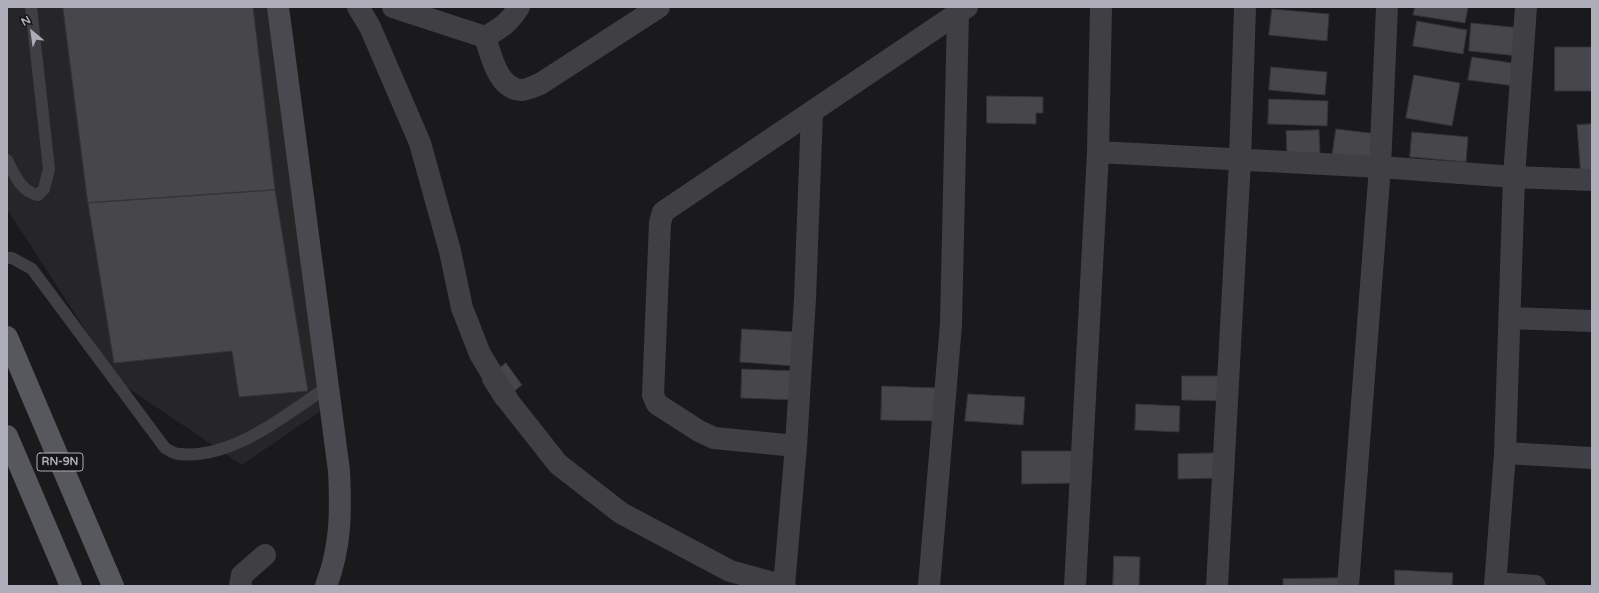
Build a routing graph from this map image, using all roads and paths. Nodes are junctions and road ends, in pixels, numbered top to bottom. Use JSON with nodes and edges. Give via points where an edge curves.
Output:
{"nodes":[{"id":1,"x":32,"y":7,"type":"edge"},
{"id":2,"x":278,"y":7,"type":"edge"},
{"id":3,"x":358,"y":7,"type":"edge"},
{"id":4,"x":393,"y":7,"type":"edge"},
{"id":5,"x":519,"y":7,"type":"edge"},
{"id":6,"x":659,"y":7,"type":"edge"},
{"id":7,"x":1101,"y":7,"type":"edge"},
{"id":8,"x":1245,"y":7,"type":"edge"},
{"id":9,"x":1386,"y":7,"type":"edge"},
{"id":10,"x":1526,"y":7,"type":"edge"},
{"id":11,"x":962,"y":10,"type":"edge"},
{"id":12,"x":485,"y":37,"type":"junction"},
{"id":13,"x":812,"y":112,"type":"junction"},
{"id":14,"x":1098,"y":152,"type":"junction"},
{"id":15,"x":7,"y":160,"type":"edge"},
{"id":16,"x":1240,"y":160,"type":"junction"},
{"id":17,"x":1380,"y":167,"type":"junction"},
{"id":18,"x":1514,"y":177,"type":"junction"},
{"id":19,"x":1592,"y":180,"type":"edge"},
{"id":20,"x":7,"y":258,"type":"edge"},
{"id":21,"x":1510,"y":318,"type":"junction"},
{"id":22,"x":1592,"y":321,"type":"edge"},
{"id":23,"x":7,"y":337,"type":"edge"},
{"id":24,"x":327,"y":387,"type":"junction"},
{"id":25,"x":7,"y":436,"type":"edge"},
{"id":26,"x":796,"y":446,"type":"junction"},
{"id":27,"x":1505,"y":453,"type":"junction"},
{"id":28,"x":1592,"y":458,"type":"edge"},
{"id":29,"x":265,"y":555,"type":"dead end"},
{"id":30,"x":1495,"y":585,"type":"edge"},
{"id":31,"x":71,"y":586,"type":"edge"},
{"id":32,"x":113,"y":586,"type":"edge"},
{"id":33,"x":241,"y":586,"type":"edge"},
{"id":34,"x":326,"y":586,"type":"edge"},
{"id":35,"x":784,"y":586,"type":"edge"},
{"id":36,"x":929,"y":586,"type":"edge"},
{"id":37,"x":1075,"y":586,"type":"edge"},
{"id":38,"x":1217,"y":586,"type":"edge"},
{"id":39,"x":1348,"y":586,"type":"edge"},
{"id":40,"x":1535,"y":586,"type":"edge"}],
"edges":[{"from":1,"to":15,"type":"lane","via":[[49,169],[44,189],[38,195],[30,194],[16,178]]},
{"from":2,"to":24,"type":"street"},
{"from":3,"to":35,"type":"street","via":[[370,27],[420,143],[464,314],[480,354],[509,402],[558,464],[621,513],[730,571]]},
{"from":4,"to":12,"type":"street"},
{"from":5,"to":12,"type":"street","via":[[503,27]]},
{"from":6,"to":12,"type":"street","via":[[540,84],[522,90],[508,85],[497,72]]},
{"from":7,"to":14,"type":"street"},
{"from":8,"to":16,"type":"street"},
{"from":9,"to":17,"type":"street"},
{"from":10,"to":18,"type":"street"},
{"from":11,"to":13,"type":"street"},
{"from":11,"to":36,"type":"street","via":[[951,324]]},
{"from":13,"to":26,"type":"street"},
{"from":13,"to":26,"type":"street","via":[[663,212],[660,223],[653,395],[657,404],[714,438]]},
{"from":14,"to":16,"type":"street"},
{"from":14,"to":37,"type":"street"},
{"from":16,"to":17,"type":"street"},
{"from":16,"to":38,"type":"street"},
{"from":17,"to":18,"type":"street"},
{"from":17,"to":39,"type":"street"},
{"from":18,"to":19,"type":"street"},
{"from":18,"to":21,"type":"street"},
{"from":20,"to":24,"type":"lane","via":[[12,258],[32,269],[165,448],[177,454],[205,453],[236,443],[263,430]]},
{"from":21,"to":22,"type":"street"},
{"from":21,"to":27,"type":"street"},
{"from":23,"to":32,"type":"main road","number":"RN-9N"},
{"from":24,"to":34,"type":"street","via":[[339,471],[341,505],[338,547]]},
{"from":25,"to":31,"type":"main road","number":"RN-9N"},
{"from":26,"to":35,"type":"street"},
{"from":27,"to":28,"type":"street"},
{"from":27,"to":30,"type":"street"},
{"from":29,"to":33,"type":"street","via":[[242,575]]},
{"from":30,"to":40,"type":"street"}]}
